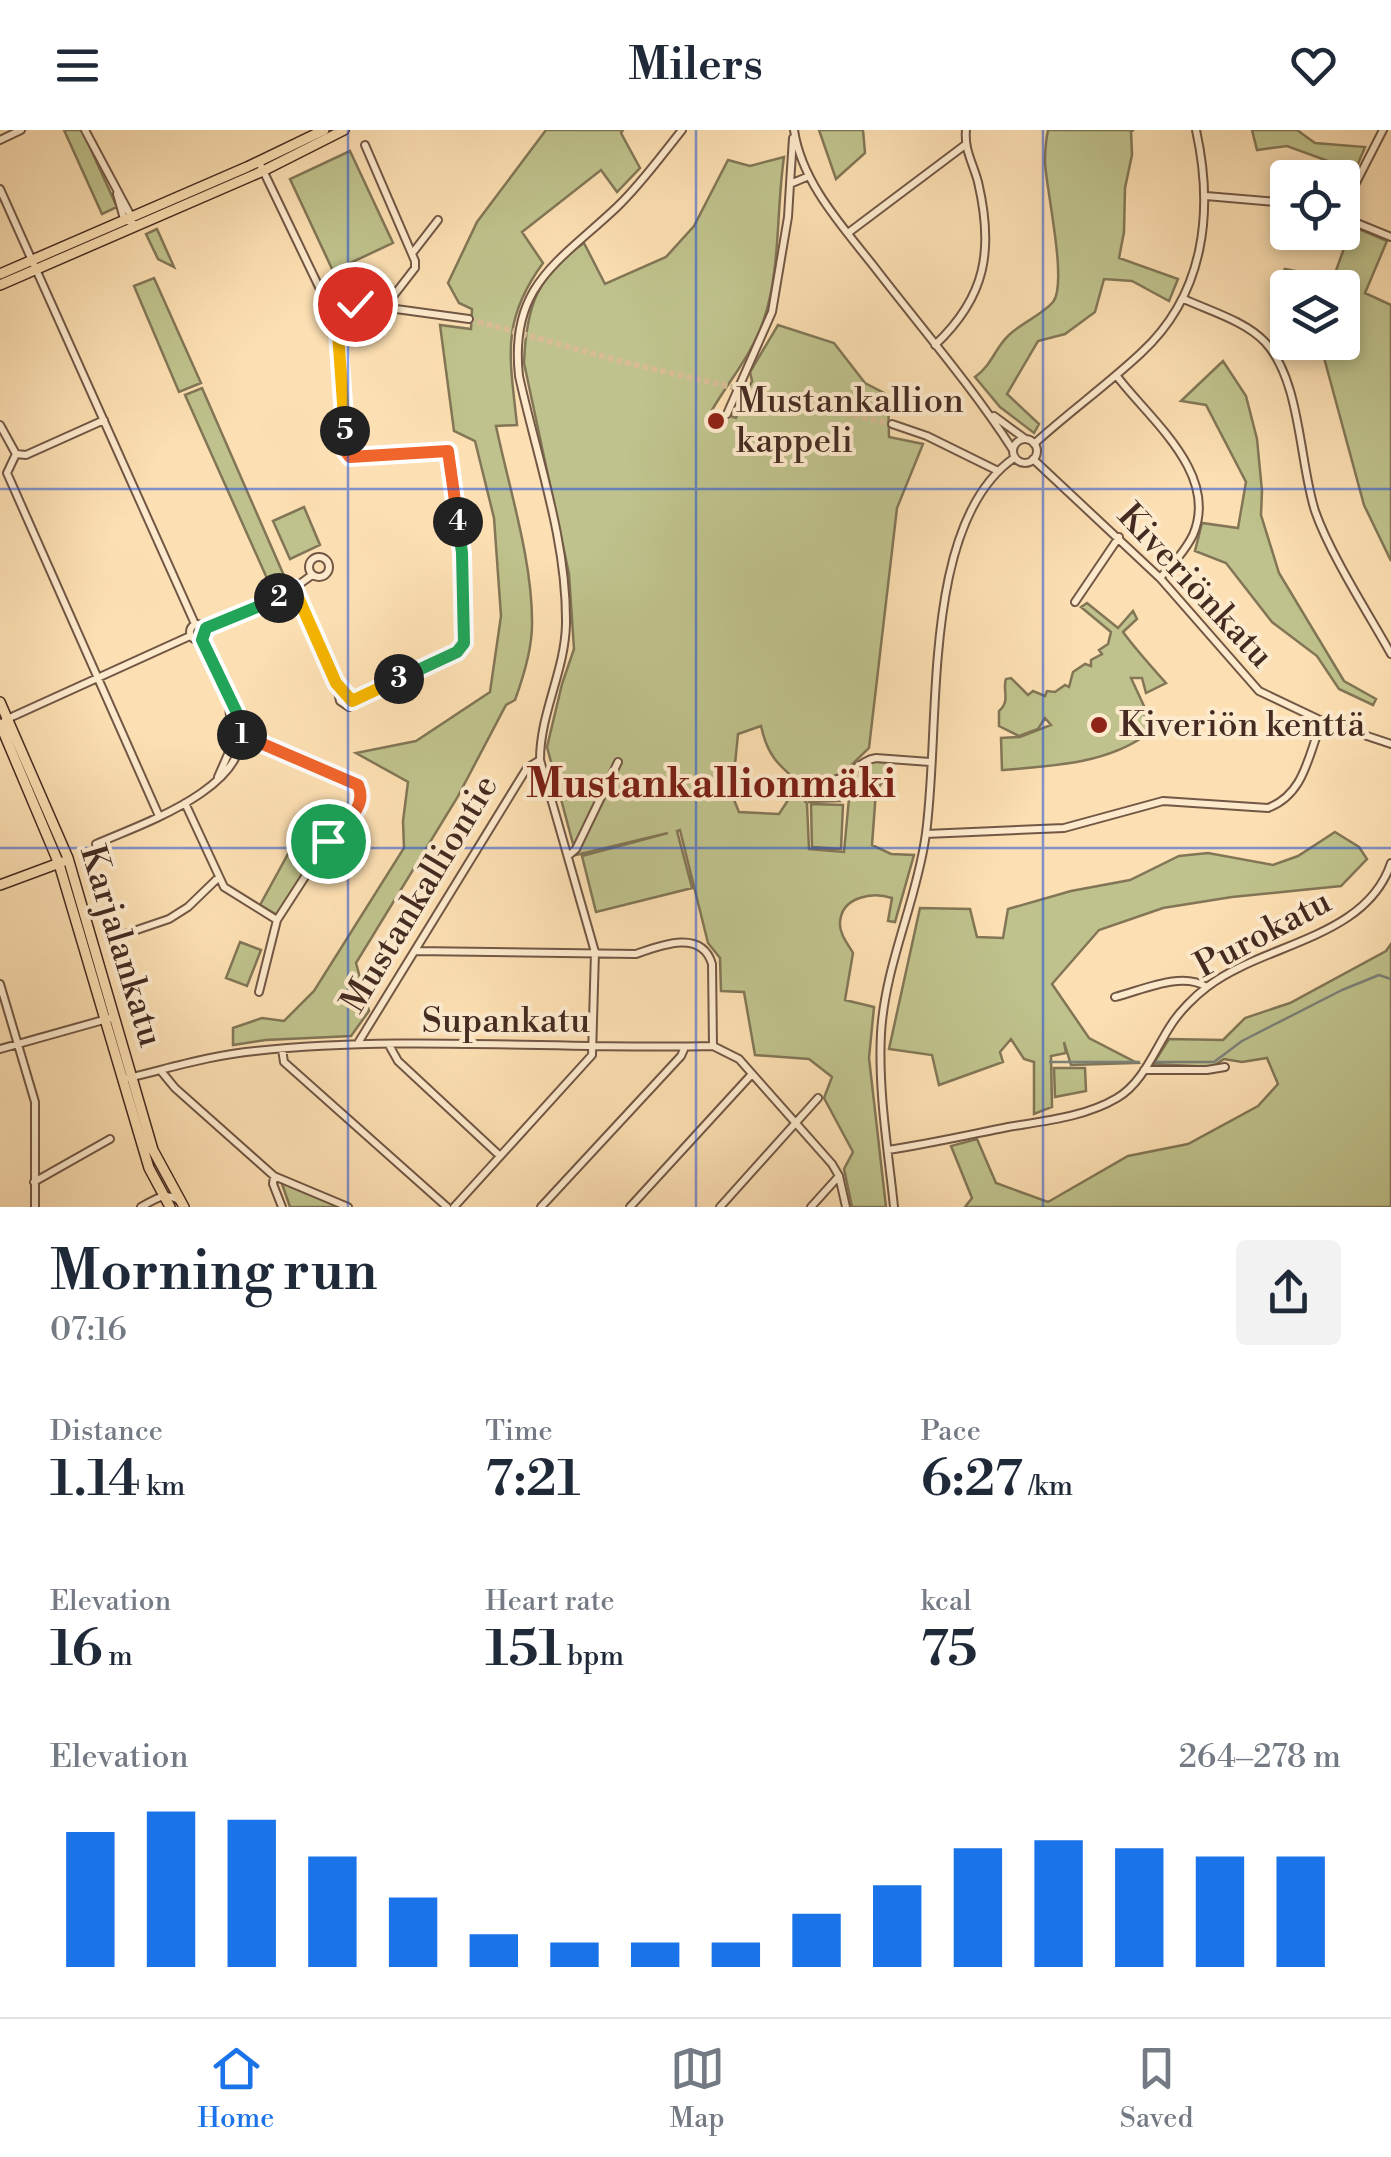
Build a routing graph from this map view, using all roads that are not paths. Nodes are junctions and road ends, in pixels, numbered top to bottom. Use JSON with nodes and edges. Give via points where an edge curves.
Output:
{"nodes":[{"id":1,"x":21,"y":130,"type":"edge"},
{"id":2,"x":88,"y":130,"type":"edge"},
{"id":3,"x":324,"y":130,"type":"edge"},
{"id":4,"x":344,"y":130,"type":"edge"},
{"id":5,"x":682,"y":130,"type":"edge"},
{"id":6,"x":966,"y":130,"type":"edge"},
{"id":7,"x":1196,"y":130,"type":"edge"},
{"id":8,"x":1384,"y":130,"type":"edge"},
{"id":9,"x":794,"y":131,"type":"edge"},
{"id":10,"x":0,"y":140,"type":"edge"},
{"id":11,"x":365,"y":145,"type":"dead end"},
{"id":12,"x":965,"y":145,"type":"junction"},
{"id":13,"x":261,"y":166,"type":"junction"},
{"id":14,"x":809,"y":176,"type":"junction"},
{"id":15,"x":1360,"y":178,"type":"edge"},
{"id":16,"x":790,"y":184,"type":"junction"},
{"id":17,"x":0,"y":188,"type":"edge"},
{"id":18,"x":1206,"y":196,"type":"junction"},
{"id":19,"x":1270,"y":201,"type":"edge"},
{"id":20,"x":438,"y":220,"type":"dead end"},
{"id":21,"x":1360,"y":222,"type":"edge"},
{"id":22,"x":131,"y":223,"type":"junction"},
{"id":23,"x":848,"y":233,"type":"junction"},
{"id":24,"x":1391,"y":237,"type":"edge"},
{"id":25,"x":414,"y":252,"type":"junction"},
{"id":26,"x":35,"y":265,"type":"junction"},
{"id":27,"x":0,"y":274,"type":"edge"},
{"id":28,"x":0,"y":285,"type":"edge"},
{"id":29,"x":1184,"y":298,"type":"junction"},
{"id":30,"x":344,"y":302,"type":"junction"},
{"id":31,"x":384,"y":308,"type":"junction"},
{"id":32,"x":469,"y":319,"type":"tunnel mouth"},
{"id":33,"x":935,"y":345,"type":"junction"},
{"id":34,"x":1116,"y":375,"type":"junction"},
{"id":35,"x":989,"y":412,"type":"junction"},
{"id":36,"x":727,"y":414,"type":"dead end"},
{"id":37,"x":104,"y":420,"type":"junction"},
{"id":38,"x":892,"y":424,"type":"tunnel mouth"},
{"id":39,"x":0,"y":425,"type":"edge"},
{"id":40,"x":1026,"y":439,"type":"junction"},
{"id":41,"x":1034,"y":444,"type":"junction"},
{"id":42,"x":16,"y":454,"type":"junction"},
{"id":43,"x":1014,"y":454,"type":"junction"},
{"id":44,"x":1034,"y":459,"type":"junction"},
{"id":45,"x":997,"y":470,"type":"junction"},
{"id":46,"x":1120,"y":537,"type":"junction"},
{"id":47,"x":312,"y":575,"type":"dead end"},
{"id":48,"x":1160,"y":578,"type":"junction"},
{"id":49,"x":294,"y":588,"type":"junction"},
{"id":50,"x":1074,"y":602,"type":"dead end"},
{"id":51,"x":195,"y":624,"type":"junction"},
{"id":52,"x":206,"y":628,"type":"junction"},
{"id":53,"x":190,"y":636,"type":"junction"},
{"id":54,"x":202,"y":640,"type":"junction"},
{"id":55,"x":1391,"y":654,"type":"edge"},
{"id":56,"x":98,"y":677,"type":"junction"},
{"id":57,"x":0,"y":702,"type":"edge"},
{"id":58,"x":2,"y":722,"type":"edge"},
{"id":59,"x":1322,"y":722,"type":"junction"},
{"id":60,"x":237,"y":736,"type":"junction"},
{"id":61,"x":1391,"y":744,"type":"edge"},
{"id":62,"x":540,"y":760,"type":"junction"},
{"id":63,"x":618,"y":762,"type":"dead end"},
{"id":64,"x":930,"y":762,"type":"junction"},
{"id":65,"x":784,"y":782,"type":"dead end"},
{"id":66,"x":185,"y":803,"type":"junction"},
{"id":67,"x":159,"y":816,"type":"junction"},
{"id":68,"x":926,"y":834,"type":"junction"},
{"id":69,"x":96,"y":844,"type":"dead end"},
{"id":70,"x":568,"y":856,"type":"junction"},
{"id":71,"x":64,"y":861,"type":"junction"},
{"id":72,"x":1391,"y":863,"type":"edge"},
{"id":73,"x":218,"y":878,"type":"junction"},
{"id":74,"x":0,"y":885,"type":"edge"},
{"id":75,"x":277,"y":920,"type":"junction"},
{"id":76,"x":124,"y":934,"type":"dead end"},
{"id":77,"x":415,"y":950,"type":"junction"},
{"id":78,"x":595,"y":952,"type":"junction"},
{"id":79,"x":0,"y":984,"type":"edge"},
{"id":80,"x":1207,"y":986,"type":"junction"},
{"id":81,"x":259,"y":992,"type":"dead end"},
{"id":82,"x":1116,"y":998,"type":"dead end"},
{"id":83,"x":109,"y":1018,"type":"junction"},
{"id":84,"x":18,"y":1044,"type":"junction"},
{"id":85,"x":358,"y":1044,"type":"junction"},
{"id":86,"x":390,"y":1045,"type":"junction"},
{"id":87,"x":592,"y":1046,"type":"junction"},
{"id":88,"x":713,"y":1046,"type":"junction"},
{"id":89,"x":684,"y":1047,"type":"junction"},
{"id":90,"x":282,"y":1048,"type":"junction"},
{"id":91,"x":0,"y":1050,"type":"edge"},
{"id":92,"x":1225,"y":1067,"type":"dead end"},
{"id":93,"x":161,"y":1070,"type":"junction"},
{"id":94,"x":1143,"y":1070,"type":"junction"},
{"id":95,"x":752,"y":1074,"type":"junction"},
{"id":96,"x":127,"y":1079,"type":"junction"},
{"id":97,"x":818,"y":1098,"type":"dead end"},
{"id":98,"x":797,"y":1124,"type":"junction"},
{"id":99,"x":110,"y":1138,"type":"dead end"},
{"id":100,"x":888,"y":1150,"type":"junction"},
{"id":101,"x":500,"y":1155,"type":"junction"},
{"id":102,"x":274,"y":1176,"type":"junction"},
{"id":103,"x":839,"y":1176,"type":"junction"},
{"id":104,"x":34,"y":1182,"type":"junction"},
{"id":105,"x":162,"y":1195,"type":"junction"},
{"id":106,"x":183,"y":1204,"type":"edge"},
{"id":107,"x":34,"y":1207,"type":"edge"},
{"id":108,"x":141,"y":1207,"type":"edge"},
{"id":109,"x":170,"y":1207,"type":"edge"},
{"id":110,"x":282,"y":1207,"type":"edge"},
{"id":111,"x":348,"y":1207,"type":"edge"},
{"id":112,"x":450,"y":1207,"type":"edge"},
{"id":113,"x":541,"y":1207,"type":"edge"},
{"id":114,"x":630,"y":1207,"type":"edge"},
{"id":115,"x":720,"y":1207,"type":"edge"},
{"id":116,"x":811,"y":1207,"type":"edge"},
{"id":117,"x":846,"y":1207,"type":"edge"},
{"id":118,"x":894,"y":1207,"type":"edge"}],
"edges":[{"from":1,"to":10,"type":"street"},
{"from":2,"to":22,"type":"street"},
{"from":3,"to":13,"type":"main road"},
{"from":4,"to":13,"type":"main road"},
{"from":5,"to":62,"type":"street","name":"Mustankalliontie","via":[[634,189],[538,280],[519,326],[519,376],[565,583],[564,649]]},
{"from":6,"to":12,"type":"street"},
{"from":7,"to":18,"type":"street"},
{"from":8,"to":15,"type":"street"},
{"from":9,"to":14,"type":"street"},
{"from":9,"to":16,"type":"street"},
{"from":11,"to":25,"type":"street"},
{"from":12,"to":23,"type":"street"},
{"from":12,"to":33,"type":"street","via":[[978,180],[985,256],[980,288],[958,324]]},
{"from":13,"to":22,"type":"main road"},
{"from":13,"to":30,"type":"street","via":[[316,284]]},
{"from":14,"to":16,"type":"street"},
{"from":14,"to":23,"type":"street"},
{"from":16,"to":36,"type":"street","via":[[772,312]]},
{"from":17,"to":26,"type":"street"},
{"from":18,"to":19,"type":"street"},
{"from":18,"to":29,"type":"street","via":[[1200,256]]},
{"from":20,"to":25,"type":"street"},
{"from":21,"to":24,"type":"street"},
{"from":22,"to":26,"type":"main road"},
{"from":23,"to":33,"type":"street"},
{"from":25,"to":31,"type":"street","via":[[415,268]]},
{"from":26,"to":27,"type":"main road"},
{"from":26,"to":28,"type":"main road"},
{"from":26,"to":37,"type":"street"},
{"from":29,"to":34,"type":"street","via":[[1156,338]]},
{"from":29,"to":55,"type":"street","via":[[1244,327],[1280,364],[1316,515]]},
{"from":30,"to":31,"type":"street"},
{"from":30,"to":49,"type":"street","via":[[338,333],[347,455],[448,451],[462,553],[464,643],[349,707],[342,704]]},
{"from":31,"to":32,"type":"street"},
{"from":33,"to":35,"type":"street"},
{"from":34,"to":41,"type":"street"},
{"from":34,"to":48,"type":"street","via":[[1184,459],[1197,497],[1194,533]]},
{"from":35,"to":40,"type":"street"},
{"from":35,"to":43,"type":"street"},
{"from":37,"to":42,"type":"street"},
{"from":37,"to":51,"type":"street"},
{"from":38,"to":45,"type":"street"},
{"from":39,"to":42,"type":"street"},
{"from":40,"to":41,"type":"street"},
{"from":40,"to":43,"type":"street","via":[[1016,442]]},
{"from":41,"to":44,"type":"street"},
{"from":42,"to":56,"type":"street","via":[[7,473]]},
{"from":43,"to":44,"type":"street","via":[[1024,463]]},
{"from":43,"to":45,"type":"street"},
{"from":44,"to":46,"type":"street","name":"Kiveriönkatu"},
{"from":45,"to":64,"type":"street","via":[[966,524],[943,603]]},
{"from":46,"to":48,"type":"street","name":"Kiveriönkatu"},
{"from":46,"to":50,"type":"street"},
{"from":47,"to":49,"type":"street"},
{"from":48,"to":59,"type":"street","name":"Kiveriönkatu","via":[[1259,692]]},
{"from":49,"to":52,"type":"street"},
{"from":51,"to":52,"type":"street"},
{"from":51,"to":53,"type":"street"},
{"from":52,"to":54,"type":"street"},
{"from":53,"to":54,"type":"street"},
{"from":53,"to":56,"type":"street"},
{"from":54,"to":60,"type":"street"},
{"from":56,"to":58,"type":"street"},
{"from":56,"to":67,"type":"street"},
{"from":57,"to":58,"type":"main road","name":"Karjalankatu"},
{"from":58,"to":71,"type":"main road","name":"Karjalankatu"},
{"from":59,"to":61,"type":"street","name":"Kiveriönkatu"},
{"from":59,"to":68,"type":"street","via":[[1295,790],[1268,808],[1163,801],[1064,828]]},
{"from":60,"to":66,"type":"street","via":[[211,786]]},
{"from":60,"to":75,"type":"street","via":[[349,779],[361,791],[358,809],[328,841]]},
{"from":62,"to":70,"type":"street"},
{"from":62,"to":77,"type":"street","name":"Mustankalliontie","via":[[527,768]]},
{"from":63,"to":70,"type":"street"},
{"from":64,"to":65,"type":"street","via":[[876,758],[836,780]]},
{"from":64,"to":68,"type":"street"},
{"from":66,"to":67,"type":"street"},
{"from":66,"to":73,"type":"street"},
{"from":67,"to":69,"type":"street"},
{"from":68,"to":100,"type":"street","via":[[883,1011],[880,1067]]},
{"from":70,"to":78,"type":"street"},
{"from":71,"to":74,"type":"main road"},
{"from":71,"to":83,"type":"main road","name":"Karjalankatu"},
{"from":72,"to":80,"type":"street","name":"Purokatu","via":[[1372,898],[1354,914]]},
{"from":73,"to":75,"type":"street"},
{"from":73,"to":76,"type":"street","via":[[168,919]]},
{"from":75,"to":81,"type":"street"},
{"from":77,"to":78,"type":"street"},
{"from":77,"to":85,"type":"street","name":"Mustankalliontie"},
{"from":78,"to":87,"type":"street"},
{"from":78,"to":88,"type":"street","via":[[636,954],[678,942],[704,948],[712,964]]},
{"from":79,"to":84,"type":"street"},
{"from":80,"to":82,"type":"street","via":[[1169,982]]},
{"from":80,"to":94,"type":"street","name":"Purokatu","via":[[1173,1021]]},
{"from":83,"to":84,"type":"street"},
{"from":83,"to":96,"type":"main road","name":"Karjalankatu"},
{"from":84,"to":91,"type":"street"},
{"from":84,"to":104,"type":"street","via":[[35,1102]]},
{"from":85,"to":86,"type":"street","name":"Supankatu"},
{"from":85,"to":90,"type":"street","name":"Supankatu"},
{"from":86,"to":87,"type":"street","name":"Supankatu"},
{"from":86,"to":101,"type":"street","via":[[398,1061]]},
{"from":87,"to":89,"type":"street","name":"Supankatu"},
{"from":87,"to":101,"type":"street","via":[[592,1055]]},
{"from":88,"to":89,"type":"street","name":"Supankatu"},
{"from":88,"to":95,"type":"street"},
{"from":89,"to":113,"type":"street"},
{"from":90,"to":93,"type":"street","name":"Supankatu"},
{"from":90,"to":112,"type":"street","via":[[284,1062]]},
{"from":92,"to":94,"type":"street"},
{"from":93,"to":96,"type":"street","name":"Supankatu"},
{"from":93,"to":102,"type":"street"},
{"from":94,"to":100,"type":"street","name":"Purokatu","via":[[1120,1096],[1073,1116]]},
{"from":95,"to":98,"type":"street"},
{"from":95,"to":114,"type":"street"},
{"from":96,"to":105,"type":"main road","name":"Karjalankatu"},
{"from":96,"to":106,"type":"main road","name":"Karjalankatu","via":[[153,1150]]},
{"from":97,"to":98,"type":"street"},
{"from":98,"to":103,"type":"street"},
{"from":98,"to":115,"type":"street"},
{"from":99,"to":104,"type":"street"},
{"from":100,"to":118,"type":"street"},
{"from":101,"to":112,"type":"street"},
{"from":102,"to":110,"type":"street"},
{"from":102,"to":111,"type":"street"},
{"from":103,"to":116,"type":"street"},
{"from":103,"to":117,"type":"street"},
{"from":104,"to":107,"type":"street"},
{"from":105,"to":106,"type":"street"},
{"from":105,"to":108,"type":"street"},
{"from":105,"to":109,"type":"main road","name":"Karjalankatu"}]}
